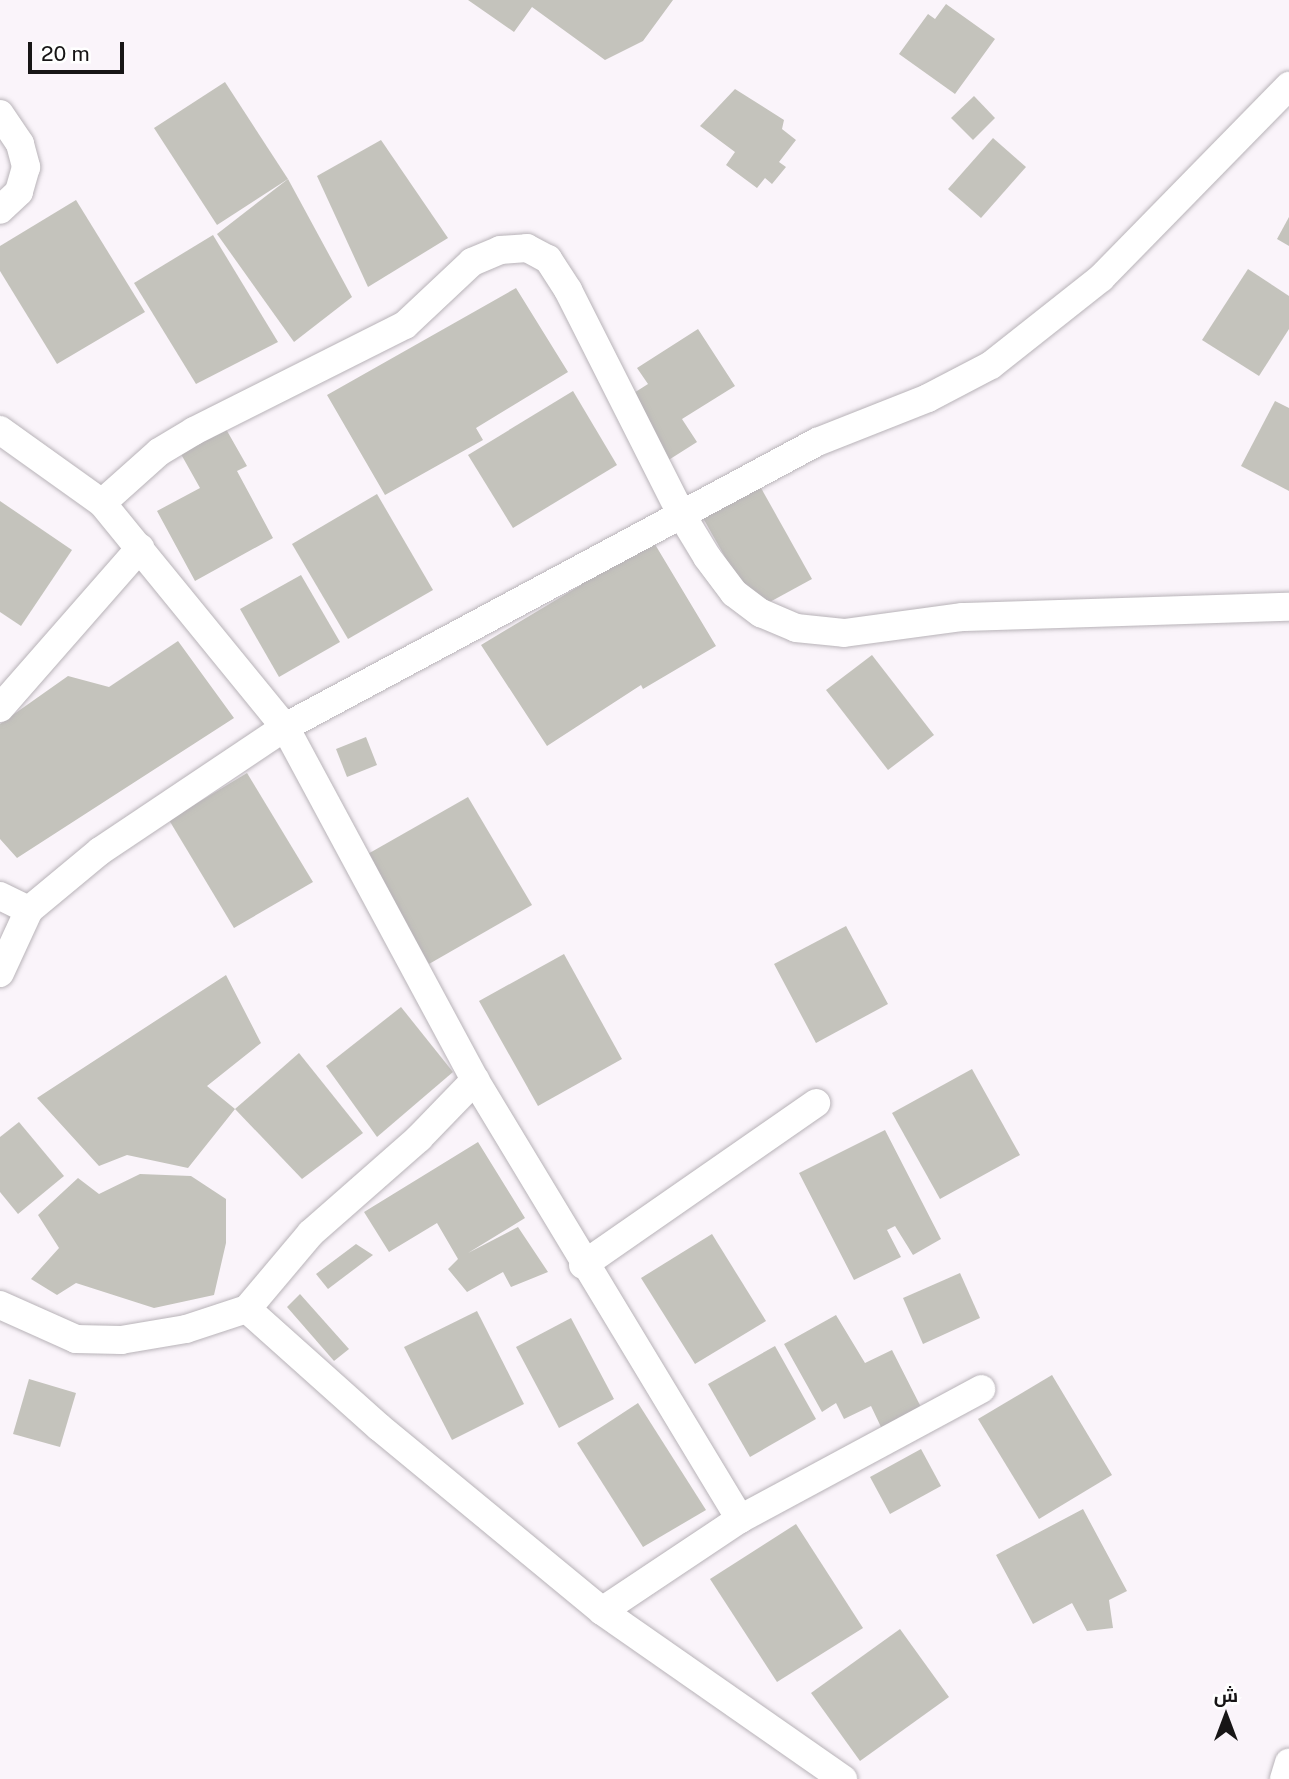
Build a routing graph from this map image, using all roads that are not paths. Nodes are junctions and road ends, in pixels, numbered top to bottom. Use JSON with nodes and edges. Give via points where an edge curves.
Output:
{"nodes":[{"id":1,"x":1289,"y":86,"type":"edge"},
{"id":2,"x":0,"y":114,"type":"edge"},
{"id":3,"x":0,"y":210,"type":"edge"},
{"id":4,"x":0,"y":429,"type":"edge"},
{"id":5,"x":102,"y":503,"type":"junction"},
{"id":6,"x":681,"y":514,"type":"junction"},
{"id":7,"x":140,"y":548,"type":"junction"},
{"id":8,"x":1289,"y":607,"type":"edge"},
{"id":9,"x":10,"y":678,"type":"edge"},
{"id":10,"x":0,"y":708,"type":"edge"},
{"id":11,"x":285,"y":727,"type":"junction"},
{"id":12,"x":0,"y":896,"type":"edge"},
{"id":13,"x":29,"y":910,"type":"junction"},
{"id":14,"x":0,"y":973,"type":"edge"},
{"id":15,"x":475,"y":1080,"type":"junction"},
{"id":16,"x":816,"y":1103,"type":"dead end"},
{"id":17,"x":583,"y":1265,"type":"junction"},
{"id":18,"x":0,"y":1305,"type":"edge"},
{"id":19,"x":247,"y":1309,"type":"junction"},
{"id":20,"x":981,"y":1389,"type":"dead end"},
{"id":21,"x":740,"y":1519,"type":"junction"},
{"id":22,"x":602,"y":1611,"type":"junction"},
{"id":23,"x":1289,"y":1763,"type":"edge"},
{"id":24,"x":843,"y":1779,"type":"edge"},
{"id":25,"x":1284,"y":1779,"type":"edge"}],
"edges":[{"from":1,"to":6,"type":"street","via":[[1101,278],[991,365],[928,398],[817,442]]},
{"from":2,"to":3,"type":"street","via":[[20,144],[26,167],[19,192]]},
{"from":4,"to":5,"type":"street"},
{"from":5,"to":6,"type":"street","via":[[121,483],[182,438],[405,325],[472,262],[500,250],[527,248],[548,259],[568,290]]},
{"from":5,"to":7,"type":"street"},
{"from":6,"to":8,"type":"street","via":[[734,593],[761,613],[796,628],[844,633],[963,617]]},
{"from":6,"to":11,"type":"street"},
{"from":7,"to":9,"type":"street"},
{"from":7,"to":11,"type":"street"},
{"from":9,"to":10,"type":"street"},
{"from":11,"to":13,"type":"street","via":[[100,850]]},
{"from":11,"to":15,"type":"street"},
{"from":12,"to":13,"type":"street"},
{"from":13,"to":14,"type":"street"},
{"from":15,"to":17,"type":"street"},
{"from":15,"to":19,"type":"street","via":[[419,1138],[311,1233]]},
{"from":16,"to":17,"type":"street"},
{"from":17,"to":21,"type":"street"},
{"from":18,"to":19,"type":"street","via":[[76,1339],[121,1340],[186,1329]]},
{"from":19,"to":22,"type":"street","via":[[379,1427]]},
{"from":20,"to":21,"type":"street"},
{"from":21,"to":22,"type":"street"},
{"from":22,"to":24,"type":"street"},
{"from":23,"to":25,"type":"street"}]}
